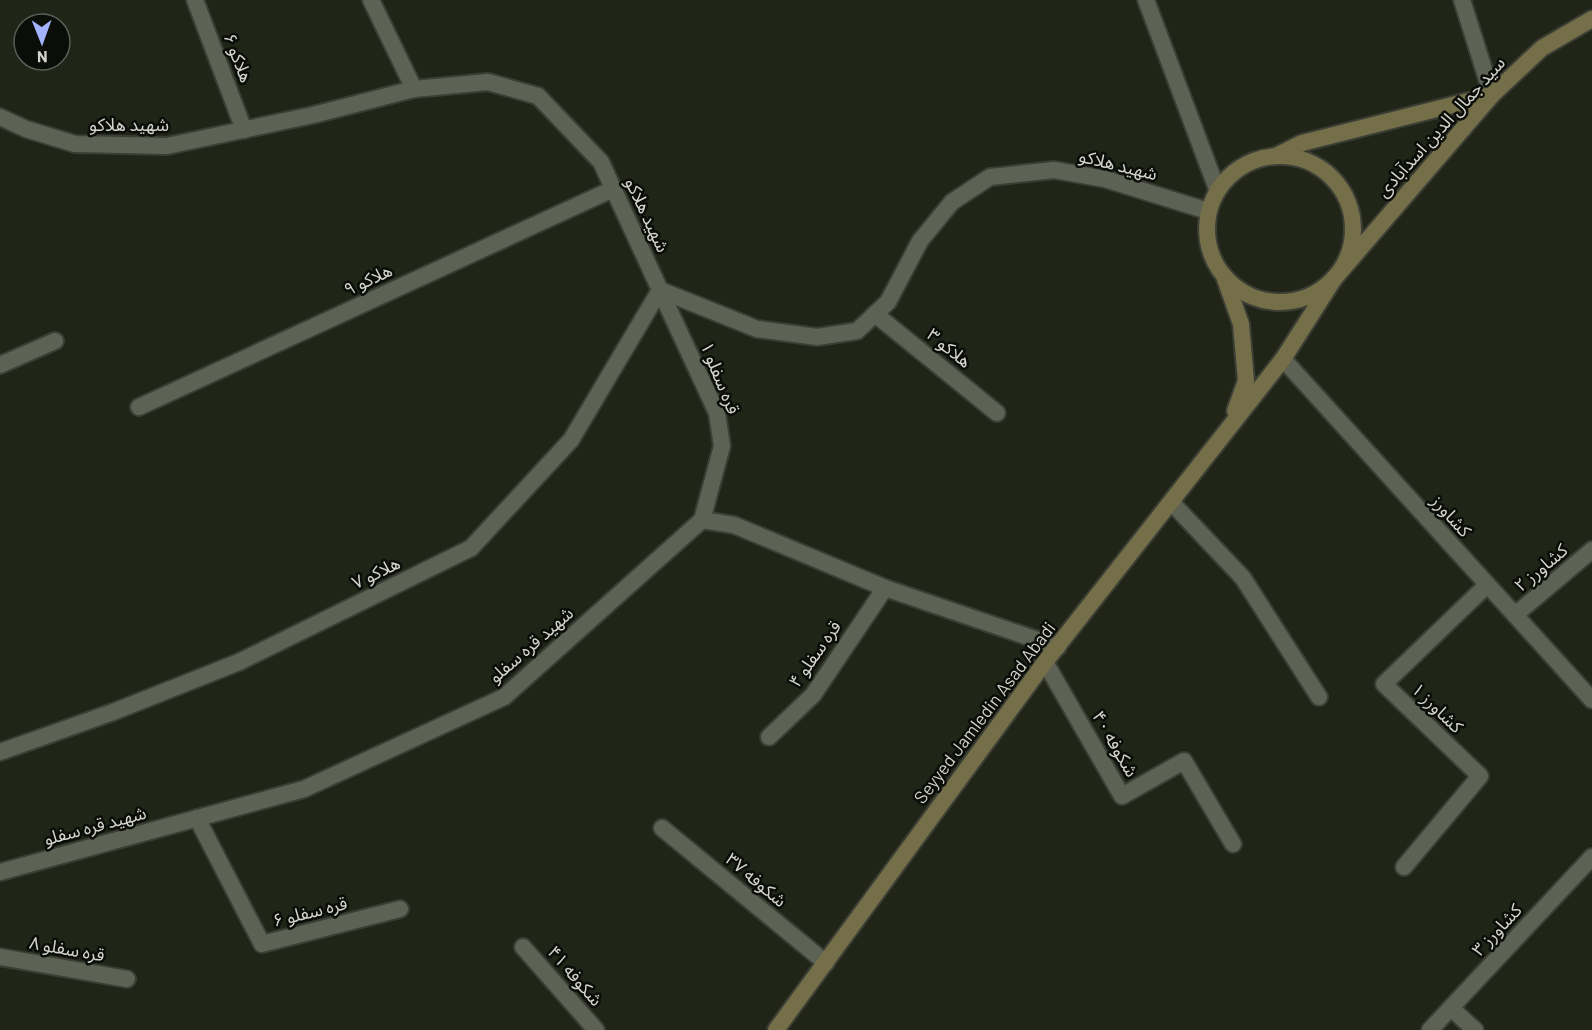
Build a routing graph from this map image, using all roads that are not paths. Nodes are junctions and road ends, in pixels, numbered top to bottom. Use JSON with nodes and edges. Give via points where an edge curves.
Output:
{"nodes":[{"id":1,"x":195,"y":0,"type":"edge"},
{"id":2,"x":371,"y":0,"type":"edge"},
{"id":3,"x":1146,"y":0,"type":"edge"},
{"id":4,"x":1462,"y":0,"type":"edge"},
{"id":5,"x":1592,"y":19,"type":"edge"},
{"id":6,"x":414,"y":89,"type":"junction"},
{"id":7,"x":1492,"y":95,"type":"junction"},
{"id":8,"x":0,"y":117,"type":"edge"},
{"id":9,"x":244,"y":130,"type":"junction"},
{"id":10,"x":1278,"y":155,"type":"junction"},
{"id":11,"x":613,"y":189,"type":"junction"},
{"id":12,"x":1217,"y":189,"type":"junction"},
{"id":13,"x":1208,"y":211,"type":"junction"},
{"id":14,"x":1225,"y":279,"type":"junction"},
{"id":15,"x":1334,"y":279,"type":"junction"},
{"id":16,"x":660,"y":290,"type":"junction"},
{"id":17,"x":875,"y":314,"type":"junction"},
{"id":18,"x":55,"y":341,"type":"dead end"},
{"id":19,"x":1282,"y":359,"type":"junction"},
{"id":20,"x":0,"y":365,"type":"edge"},
{"id":21,"x":139,"y":407,"type":"dead end"},
{"id":22,"x":997,"y":413,"type":"dead end"},
{"id":23,"x":1231,"y":423,"type":"junction"},
{"id":24,"x":1171,"y":502,"type":"junction"},
{"id":25,"x":702,"y":520,"type":"junction"},
{"id":26,"x":1592,"y":550,"type":"edge"},
{"id":27,"x":1487,"y":585,"type":"junction"},
{"id":28,"x":885,"y":588,"type":"junction"},
{"id":29,"x":1515,"y":615,"type":"junction"},
{"id":30,"x":1058,"y":647,"type":"junction"},
{"id":31,"x":1045,"y":662,"type":"junction"},
{"id":32,"x":1319,"y":698,"type":"dead end"},
{"id":33,"x":1592,"y":700,"type":"edge"},
{"id":34,"x":770,"y":737,"type":"dead end"},
{"id":35,"x":0,"y":752,"type":"edge"},
{"id":36,"x":197,"y":818,"type":"junction"},
{"id":37,"x":662,"y":828,"type":"dead end"},
{"id":38,"x":1233,"y":844,"type":"dead end"},
{"id":39,"x":1592,"y":857,"type":"edge"},
{"id":40,"x":1404,"y":867,"type":"dead end"},
{"id":41,"x":0,"y":872,"type":"edge"},
{"id":42,"x":400,"y":909,"type":"dead end"},
{"id":43,"x":523,"y":947,"type":"dead end"},
{"id":44,"x":0,"y":957,"type":"edge"},
{"id":45,"x":826,"y":963,"type":"junction"},
{"id":46,"x":126,"y":979,"type":"dead end"},
{"id":47,"x":1451,"y":1008,"type":"junction"},
{"id":48,"x":596,"y":1030,"type":"edge"},
{"id":49,"x":776,"y":1030,"type":"edge"},
{"id":50,"x":1430,"y":1030,"type":"edge"},
{"id":51,"x":1475,"y":1030,"type":"edge"}],
"edges":[{"from":1,"to":9,"type":"street","name":"هلاکو ۶"},
{"from":2,"to":6,"type":"street"},
{"from":3,"to":12,"type":"street"},
{"from":4,"to":7,"type":"street"},
{"from":5,"to":7,"type":"main road","name":"سید جمال الدین اسدآبادی","via":[[1542,48]]},
{"from":6,"to":9,"type":"street","name":"شهید هلاکو"},
{"from":6,"to":11,"type":"street","name":"شهید هلاکو","via":[[488,82],[538,96],[601,162]]},
{"from":7,"to":10,"type":"main road","via":[[1302,143]]},
{"from":7,"to":15,"type":"main road","name":"سید جمال الدین اسدآبادی"},
{"from":8,"to":9,"type":"street","name":"شهید هلاکو","via":[[75,144],[167,146]]},
{"from":10,"to":12,"type":"main road","via":[[1255,159],[1233,171]]},
{"from":10,"to":15,"type":"main road","via":[[1303,159],[1324,170],[1341,188],[1351,210],[1353,235],[1348,258]]},
{"from":11,"to":16,"type":"street","name":"شهید هلاکو"},
{"from":11,"to":21,"type":"street","name":"هلاکو ۹"},
{"from":12,"to":13,"type":"main road"},
{"from":13,"to":14,"type":"main road","via":[[1206,235],[1212,258]]},
{"from":13,"to":17,"type":"street","name":"شهید هلاکو","via":[[1105,179],[1054,170],[990,177],[952,202],[920,241],[888,302]]},
{"from":14,"to":15,"type":"main road","via":[[1244,293],[1267,301],[1315,294]]},
{"from":14,"to":23,"type":"main road","via":[[1241,324],[1246,381]]},
{"from":15,"to":19,"type":"main road","name":"Seyyed Jamledin Asad Abadi"},
{"from":16,"to":17,"type":"street","name":"شهید هلاکو","via":[[758,329],[817,337],[857,331]]},
{"from":16,"to":25,"type":"street","name":"قره سفلو ۱","via":[[717,413],[722,446]]},
{"from":16,"to":35,"type":"street","name":"هلاکو ۷","via":[[572,440],[471,548],[239,662]]},
{"from":17,"to":22,"type":"street","name":"هلاکو ۳"},
{"from":18,"to":20,"type":"street"},
{"from":19,"to":23,"type":"main road","name":"Seyyed Jamledin Asad Abadi"},
{"from":19,"to":27,"type":"street","name":"کشاورز"},
{"from":23,"to":24,"type":"main road","name":"Seyyed Jamledin Asad Abadi"},
{"from":24,"to":30,"type":"main road","name":"Seyyed Jamledin Asad Abadi"},
{"from":24,"to":32,"type":"street","via":[[1243,578]]},
{"from":25,"to":28,"type":"street","via":[[734,525]]},
{"from":25,"to":36,"type":"street","name":"شهید قره سفلو","via":[[504,697],[304,789]]},
{"from":26,"to":29,"type":"street","name":"کشاورز ۲"},
{"from":27,"to":29,"type":"street","name":"کشاورز"},
{"from":27,"to":40,"type":"street","name":"کشاورز ۱","via":[[1384,684],[1480,776]]},
{"from":28,"to":30,"type":"street"},
{"from":28,"to":34,"type":"street","name":"قره سفلو ۴","via":[[813,695]]},
{"from":29,"to":33,"type":"street","name":"کشاورز"},
{"from":30,"to":31,"type":"main road","name":"Seyyed Jamledin Asad Abadi"},
{"from":31,"to":38,"type":"street","name":"شکوفه ۴۰","via":[[1122,796],[1184,761]]},
{"from":31,"to":45,"type":"main road","name":"Seyyed Jamledin Asad Abadi"},
{"from":36,"to":41,"type":"street","name":"شهید قره سفلو"},
{"from":36,"to":42,"type":"street","name":"قره سفلو ۶","via":[[262,944]]},
{"from":37,"to":45,"type":"street","name":"شکوفه ۳۷"},
{"from":39,"to":47,"type":"street","name":"کشاورز ۳"},
{"from":43,"to":48,"type":"street","name":"شکوفه ۴۱"},
{"from":44,"to":46,"type":"street","name":"قره سفلو ۸"},
{"from":45,"to":49,"type":"main road","name":"Seyyed Jamledin Asad Abadi"},
{"from":47,"to":50,"type":"street","name":"کشاورز ۳"},
{"from":47,"to":51,"type":"street"}]}
